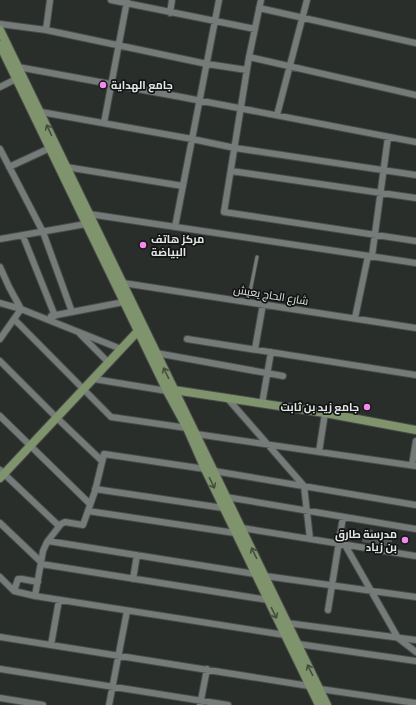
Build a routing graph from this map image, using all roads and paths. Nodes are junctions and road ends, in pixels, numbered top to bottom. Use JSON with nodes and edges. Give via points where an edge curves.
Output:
{"nodes":[{"id":1,"x":50,"y":0,"type":"edge"},
{"id":2,"x":111,"y":0,"type":"edge"},
{"id":3,"x":172,"y":0,"type":"edge"},
{"id":4,"x":219,"y":0,"type":"edge"},
{"id":5,"x":261,"y":0,"type":"edge"},
{"id":6,"x":307,"y":0,"type":"edge"},
{"id":7,"x":127,"y":2,"type":"edge"},
{"id":8,"x":259,"y":8,"type":"junction"},
{"id":9,"x":170,"y":13,"type":"junction"},
{"id":10,"x":302,"y":18,"type":"junction"},
{"id":11,"x":215,"y":22,"type":"junction"},
{"id":12,"x":0,"y":24,"type":"edge"},
{"id":13,"x":0,"y":30,"type":"edge"},
{"id":14,"x":46,"y":30,"type":"junction"},
{"id":15,"x":255,"y":30,"type":"junction"},
{"id":16,"x":416,"y":43,"type":"edge"},
{"id":17,"x":118,"y":44,"type":"junction"},
{"id":18,"x":0,"y":45,"type":"edge"},
{"id":19,"x":250,"y":58,"type":"junction"},
{"id":20,"x":207,"y":64,"type":"junction"},
{"id":21,"x":290,"y":66,"type":"junction"},
{"id":22,"x":18,"y":67,"type":"junction"},
{"id":23,"x":247,"y":70,"type":"junction"},
{"id":24,"x":16,"y":79,"type":"junction"},
{"id":25,"x":111,"y":84,"type":"junction"},
{"id":26,"x":0,"y":87,"type":"edge"},
{"id":27,"x":416,"y":95,"type":"edge"},
{"id":28,"x":200,"y":101,"type":"junction"},
{"id":29,"x":241,"y":108,"type":"junction"},
{"id":30,"x":41,"y":112,"type":"junction"},
{"id":31,"x":277,"y":115,"type":"junction"},
{"id":32,"x":104,"y":123,"type":"junction"},
{"id":33,"x":416,"y":134,"type":"edge"},
{"id":34,"x":388,"y":137,"type":"junction"},
{"id":35,"x":192,"y":138,"type":"junction"},
{"id":36,"x":415,"y":142,"type":"edge"},
{"id":37,"x":50,"y":148,"type":"junction"},
{"id":38,"x":235,"y":148,"type":"junction"},
{"id":39,"x":0,"y":149,"type":"edge"},
{"id":40,"x":3,"y":161,"type":"edge"},
{"id":41,"x":9,"y":166,"type":"junction"},
{"id":42,"x":66,"y":167,"type":"junction"},
{"id":43,"x":231,"y":170,"type":"junction"},
{"id":44,"x":384,"y":170,"type":"junction"},
{"id":45,"x":416,"y":175,"type":"edge"},
{"id":46,"x":183,"y":186,"type":"junction"},
{"id":47,"x":381,"y":193,"type":"junction"},
{"id":48,"x":416,"y":198,"type":"edge"},
{"id":49,"x":89,"y":214,"type":"junction"},
{"id":50,"x":86,"y":224,"type":"junction"},
{"id":51,"x":175,"y":227,"type":"junction"},
{"id":52,"x":43,"y":232,"type":"junction"},
{"id":53,"x":375,"y":235,"type":"junction"},
{"id":54,"x":23,"y":236,"type":"junction"},
{"id":55,"x":0,"y":239,"type":"edge"},
{"id":56,"x":416,"y":241,"type":"edge"},
{"id":57,"x":370,"y":256,"type":"junction"},
{"id":58,"x":257,"y":257,"type":"dead end"},
{"id":59,"x":416,"y":263,"type":"edge"},
{"id":60,"x":0,"y":267,"type":"edge"},
{"id":61,"x":123,"y":283,"type":"junction"},
{"id":62,"x":124,"y":302,"type":"junction"},
{"id":63,"x":248,"y":302,"type":"junction"},
{"id":64,"x":0,"y":303,"type":"edge"},
{"id":65,"x":264,"y":304,"type":"junction"},
{"id":66,"x":21,"y":309,"type":"junction"},
{"id":67,"x":72,"y":312,"type":"junction"},
{"id":68,"x":55,"y":316,"type":"junction"},
{"id":69,"x":42,"y":317,"type":"junction"},
{"id":70,"x":355,"y":318,"type":"junction"},
{"id":71,"x":14,"y":319,"type":"junction"},
{"id":72,"x":416,"y":328,"type":"edge"},
{"id":73,"x":77,"y":331,"type":"junction"},
{"id":74,"x":138,"y":331,"type":"junction"},
{"id":75,"x":0,"y":339,"type":"edge"},
{"id":76,"x":187,"y":339,"type":"dead end"},
{"id":77,"x":121,"y":349,"type":"junction"},
{"id":78,"x":255,"y":349,"type":"junction"},
{"id":79,"x":271,"y":352,"type":"junction"},
{"id":80,"x":156,"y":353,"type":"junction"},
{"id":81,"x":0,"y":361,"type":"edge"},
{"id":82,"x":108,"y":363,"type":"junction"},
{"id":83,"x":268,"y":373,"type":"junction"},
{"id":84,"x":416,"y":373,"type":"edge"},
{"id":85,"x":283,"y":376,"type":"dead end"},
{"id":86,"x":94,"y":379,"type":"junction"},
{"id":87,"x":84,"y":389,"type":"junction"},
{"id":88,"x":171,"y":391,"type":"junction"},
{"id":89,"x":228,"y":399,"type":"junction"},
{"id":90,"x":262,"y":404,"type":"junction"},
{"id":91,"x":325,"y":413,"type":"junction"},
{"id":92,"x":0,"y":416,"type":"edge"},
{"id":93,"x":58,"y":418,"type":"junction"},
{"id":94,"x":187,"y":428,"type":"junction"},
{"id":95,"x":416,"y":430,"type":"edge"},
{"id":96,"x":196,"y":434,"type":"junction"},
{"id":97,"x":416,"y":441,"type":"edge"},
{"id":98,"x":266,"y":444,"type":"junction"},
{"id":99,"x":30,"y":445,"type":"junction"},
{"id":100,"x":319,"y":452,"type":"junction"},
{"id":101,"x":102,"y":461,"type":"junction"},
{"id":102,"x":414,"y":466,"type":"edge"},
{"id":103,"x":205,"y":469,"type":"junction"},
{"id":104,"x":214,"y":472,"type":"junction"},
{"id":105,"x":1,"y":474,"type":"edge"},
{"id":106,"x":304,"y":486,"type":"junction"},
{"id":107,"x":96,"y":489,"type":"junction"},
{"id":108,"x":226,"y":497,"type":"junction"},
{"id":109,"x":90,"y":504,"type":"junction"},
{"id":110,"x":416,"y":505,"type":"edge"},
{"id":111,"x":224,"y":508,"type":"junction"},
{"id":112,"x":88,"y":511,"type":"junction"},
{"id":113,"x":307,"y":511,"type":"junction"},
{"id":114,"x":343,"y":517,"type":"junction"},
{"id":115,"x":0,"y":523,"type":"edge"},
{"id":116,"x":59,"y":526,"type":"junction"},
{"id":117,"x":416,"y":529,"type":"edge"},
{"id":118,"x":239,"y":531,"type":"junction"},
{"id":119,"x":310,"y":539,"type":"junction"},
{"id":120,"x":48,"y":541,"type":"junction"},
{"id":121,"x":342,"y":544,"type":"junction"},
{"id":122,"x":137,"y":555,"type":"junction"},
{"id":123,"x":416,"y":556,"type":"edge"},
{"id":124,"x":41,"y":563,"type":"junction"},
{"id":125,"x":255,"y":574,"type":"junction"},
{"id":126,"x":265,"y":576,"type":"junction"},
{"id":127,"x":133,"y":579,"type":"junction"},
{"id":128,"x":1,"y":580,"type":"edge"},
{"id":129,"x":38,"y":582,"type":"junction"},
{"id":130,"x":332,"y":585,"type":"junction"},
{"id":131,"x":14,"y":591,"type":"junction"},
{"id":132,"x":371,"y":591,"type":"junction"},
{"id":133,"x":35,"y":596,"type":"junction"},
{"id":134,"x":416,"y":597,"type":"edge"},
{"id":135,"x":59,"y":600,"type":"junction"},
{"id":136,"x":268,"y":600,"type":"junction"},
{"id":137,"x":328,"y":610,"type":"dead end"},
{"id":138,"x":127,"y":611,"type":"junction"},
{"id":139,"x":287,"y":623,"type":"junction"},
{"id":140,"x":285,"y":635,"type":"junction"},
{"id":141,"x":0,"y":637,"type":"edge"},
{"id":142,"x":398,"y":638,"type":"junction"},
{"id":143,"x":416,"y":640,"type":"edge"},
{"id":144,"x":298,"y":644,"type":"junction"},
{"id":145,"x":51,"y":645,"type":"junction"},
{"id":146,"x":416,"y":652,"type":"edge"},
{"id":147,"x":119,"y":656,"type":"junction"},
{"id":148,"x":416,"y":661,"type":"edge"},
{"id":149,"x":0,"y":669,"type":"edge"},
{"id":150,"x":207,"y":669,"type":"junction"},
{"id":151,"x":309,"y":686,"type":"junction"},
{"id":152,"x":113,"y":687,"type":"junction"},
{"id":153,"x":320,"y":689,"type":"junction"},
{"id":154,"x":0,"y":698,"type":"edge"},
{"id":155,"x":201,"y":703,"type":"edge"},
{"id":156,"x":416,"y":703,"type":"edge"},
{"id":157,"x":43,"y":705,"type":"edge"},
{"id":158,"x":109,"y":705,"type":"edge"},
{"id":159,"x":228,"y":705,"type":"edge"},
{"id":160,"x":318,"y":705,"type":"edge"},
{"id":161,"x":327,"y":705,"type":"edge"}],
"edges":[{"from":1,"to":14,"type":"street"},
{"from":2,"to":7,"type":"street"},
{"from":3,"to":9,"type":"street"},
{"from":4,"to":11,"type":"street"},
{"from":5,"to":8,"type":"street"},
{"from":6,"to":10,"type":"street"},
{"from":7,"to":9,"type":"street"},
{"from":7,"to":17,"type":"street"},
{"from":8,"to":10,"type":"street"},
{"from":8,"to":15,"type":"street"},
{"from":9,"to":11,"type":"street"},
{"from":10,"to":16,"type":"street"},
{"from":10,"to":21,"type":"street"},
{"from":11,"to":15,"type":"street"},
{"from":11,"to":20,"type":"street"},
{"from":12,"to":14,"type":"street"},
{"from":13,"to":22,"type":"main road"},
{"from":14,"to":17,"type":"street"},
{"from":15,"to":19,"type":"street"},
{"from":17,"to":20,"type":"street"},
{"from":17,"to":25,"type":"street"},
{"from":18,"to":24,"type":"main road"},
{"from":19,"to":21,"type":"street"},
{"from":19,"to":23,"type":"street"},
{"from":20,"to":23,"type":"street"},
{"from":20,"to":28,"type":"street"},
{"from":21,"to":27,"type":"street"},
{"from":21,"to":31,"type":"street"},
{"from":22,"to":25,"type":"street"},
{"from":22,"to":30,"type":"main road"},
{"from":23,"to":29,"type":"street"},
{"from":24,"to":26,"type":"street"},
{"from":24,"to":37,"type":"main road"},
{"from":25,"to":28,"type":"street"},
{"from":25,"to":32,"type":"street"},
{"from":28,"to":29,"type":"street"},
{"from":28,"to":35,"type":"street"},
{"from":29,"to":31,"type":"street"},
{"from":29,"to":38,"type":"street"},
{"from":30,"to":32,"type":"street"},
{"from":42,"to":30,"type":"main road","one_way":true},
{"from":31,"to":34,"type":"street"},
{"from":32,"to":35,"type":"street"},
{"from":33,"to":36,"type":"street"},
{"from":34,"to":36,"type":"street"},
{"from":34,"to":44,"type":"street"},
{"from":35,"to":38,"type":"street"},
{"from":35,"to":46,"type":"street"},
{"from":37,"to":41,"type":"street"},
{"from":37,"to":50,"type":"main road"},
{"from":38,"to":43,"type":"street"},
{"from":38,"to":44,"type":"street"},
{"from":39,"to":40,"type":"street"},
{"from":40,"to":41,"type":"street"},
{"from":41,"to":52,"type":"street"},
{"from":42,"to":46,"type":"street"},
{"from":42,"to":49,"type":"main road"},
{"from":43,"to":47,"type":"street"},
{"from":43,"to":53,"type":"street","via":[[224,212]]},
{"from":44,"to":45,"type":"street"},
{"from":44,"to":47,"type":"street"},
{"from":46,"to":51,"type":"street"},
{"from":47,"to":48,"type":"street"},
{"from":47,"to":53,"type":"street"},
{"from":49,"to":51,"type":"street"},
{"from":49,"to":61,"type":"main road"},
{"from":50,"to":52,"type":"street"},
{"from":50,"to":62,"type":"main road"},
{"from":51,"to":57,"type":"street"},
{"from":52,"to":54,"type":"street"},
{"from":52,"to":67,"type":"street"},
{"from":53,"to":56,"type":"street"},
{"from":53,"to":57,"type":"street"},
{"from":54,"to":55,"type":"street"},
{"from":54,"to":68,"type":"street"},
{"from":57,"to":59,"type":"street"},
{"from":57,"to":70,"type":"street"},
{"from":58,"to":63,"type":"lane"},
{"from":60,"to":66,"type":"street"},
{"from":61,"to":63,"type":"street","name":"شارع الحاج يعيش"},
{"from":61,"to":80,"type":"main road"},
{"from":62,"to":67,"type":"street"},
{"from":62,"to":74,"type":"main road"},
{"from":63,"to":65,"type":"street","name":"شارع الحاج يعيش"},
{"from":64,"to":66,"type":"street"},
{"from":65,"to":70,"type":"street","name":"شارع الحاج يعيش"},
{"from":65,"to":78,"type":"street"},
{"from":66,"to":69,"type":"street"},
{"from":66,"to":71,"type":"street"},
{"from":67,"to":68,"type":"street"},
{"from":68,"to":69,"type":"street"},
{"from":69,"to":73,"type":"street"},
{"from":70,"to":72,"type":"street","name":"شارع الحاج يعيش"},
{"from":71,"to":75,"type":"street"},
{"from":71,"to":87,"type":"street"},
{"from":73,"to":77,"type":"street"},
{"from":73,"to":82,"type":"street"},
{"from":74,"to":77,"type":"main road"},
{"from":74,"to":88,"type":"main road"},
{"from":76,"to":78,"type":"street"},
{"from":77,"to":82,"type":"main road"},
{"from":78,"to":79,"type":"street"},
{"from":79,"to":83,"type":"street"},
{"from":79,"to":84,"type":"street"},
{"from":80,"to":83,"type":"street"},
{"from":88,"to":80,"type":"main road","one_way":true},
{"from":81,"to":93,"type":"street"},
{"from":82,"to":86,"type":"main road"},
{"from":83,"to":85,"type":"street"},
{"from":83,"to":90,"type":"street"},
{"from":86,"to":87,"type":"main road"},
{"from":86,"to":88,"type":"street"},
{"from":87,"to":93,"type":"main road"},
{"from":87,"to":94,"type":"street","via":[[111,417]]},
{"from":88,"to":89,"type":"main road"},
{"from":88,"to":94,"type":"main road"},
{"from":88,"to":96,"type":"main road"},
{"from":89,"to":90,"type":"main road"},
{"from":89,"to":98,"type":"street"},
{"from":90,"to":91,"type":"main road"},
{"from":91,"to":95,"type":"main road"},
{"from":91,"to":100,"type":"street"},
{"from":92,"to":99,"type":"street"},
{"from":93,"to":99,"type":"main road"},
{"from":93,"to":101,"type":"street"},
{"from":94,"to":103,"type":"main road"},
{"from":96,"to":98,"type":"street"},
{"from":96,"to":104,"type":"main road"},
{"from":97,"to":102,"type":"street"},
{"from":98,"to":100,"type":"street"},
{"from":98,"to":106,"type":"street"},
{"from":99,"to":105,"type":"main road"},
{"from":99,"to":109,"type":"street"},
{"from":100,"to":102,"type":"street"},
{"from":101,"to":103,"type":"street","via":[[104,454]]},
{"from":101,"to":107,"type":"street"},
{"from":103,"to":111,"type":"main road","one_way":true},
{"from":104,"to":106,"type":"street"},
{"from":104,"to":108,"type":"main road"},
{"from":105,"to":116,"type":"street"},
{"from":106,"to":110,"type":"street"},
{"from":106,"to":113,"type":"street"},
{"from":107,"to":109,"type":"street"},
{"from":107,"to":111,"type":"street"},
{"from":108,"to":113,"type":"street"},
{"from":108,"to":118,"type":"main road"},
{"from":109,"to":112,"type":"street"},
{"from":111,"to":118,"type":"main road"},
{"from":112,"to":116,"type":"street","via":[[83,525],[67,521]]},
{"from":112,"to":118,"type":"street"},
{"from":113,"to":114,"type":"street"},
{"from":113,"to":119,"type":"street"},
{"from":114,"to":117,"type":"street"},
{"from":114,"to":121,"type":"street"},
{"from":115,"to":124,"type":"street"},
{"from":116,"to":120,"type":"street"},
{"from":118,"to":119,"type":"street"},
{"from":118,"to":125,"type":"main road"},
{"from":126,"to":118,"type":"main road","one_way":true},
{"from":119,"to":121,"type":"street"},
{"from":120,"to":122,"type":"street"},
{"from":120,"to":124,"type":"street"},
{"from":121,"to":123,"type":"street"},
{"from":121,"to":130,"type":"street"},
{"from":121,"to":132,"type":"street"},
{"from":122,"to":125,"type":"street"},
{"from":122,"to":127,"type":"street"},
{"from":124,"to":127,"type":"street"},
{"from":124,"to":129,"type":"street"},
{"from":125,"to":136,"type":"main road"},
{"from":126,"to":130,"type":"street"},
{"from":126,"to":139,"type":"main road"},
{"from":127,"to":136,"type":"street"},
{"from":128,"to":131,"type":"street"},
{"from":129,"to":131,"type":"street","via":[[18,579]]},
{"from":129,"to":133,"type":"street"},
{"from":130,"to":132,"type":"street"},
{"from":130,"to":137,"type":"street"},
{"from":131,"to":133,"type":"street"},
{"from":132,"to":134,"type":"street"},
{"from":132,"to":142,"type":"street"},
{"from":133,"to":135,"type":"street"},
{"from":135,"to":138,"type":"street"},
{"from":135,"to":145,"type":"street"},
{"from":136,"to":140,"type":"main road","one_way":true},
{"from":138,"to":140,"type":"street"},
{"from":138,"to":147,"type":"street"},
{"from":139,"to":142,"type":"street"},
{"from":139,"to":144,"type":"main road"},
{"from":140,"to":151,"type":"main road"},
{"from":141,"to":145,"type":"street"},
{"from":142,"to":143,"type":"street"},
{"from":142,"to":146,"type":"street"},
{"from":144,"to":148,"type":"street"},
{"from":153,"to":144,"type":"main road","one_way":true},
{"from":145,"to":147,"type":"street"},
{"from":147,"to":150,"type":"street"},
{"from":147,"to":152,"type":"street"},
{"from":149,"to":152,"type":"street"},
{"from":150,"to":151,"type":"street"},
{"from":150,"to":155,"type":"street"},
{"from":151,"to":160,"type":"main road"},
{"from":152,"to":155,"type":"street"},
{"from":152,"to":158,"type":"street"},
{"from":153,"to":156,"type":"street"},
{"from":153,"to":161,"type":"main road"},
{"from":154,"to":157,"type":"street"},
{"from":155,"to":159,"type":"street"}]}
